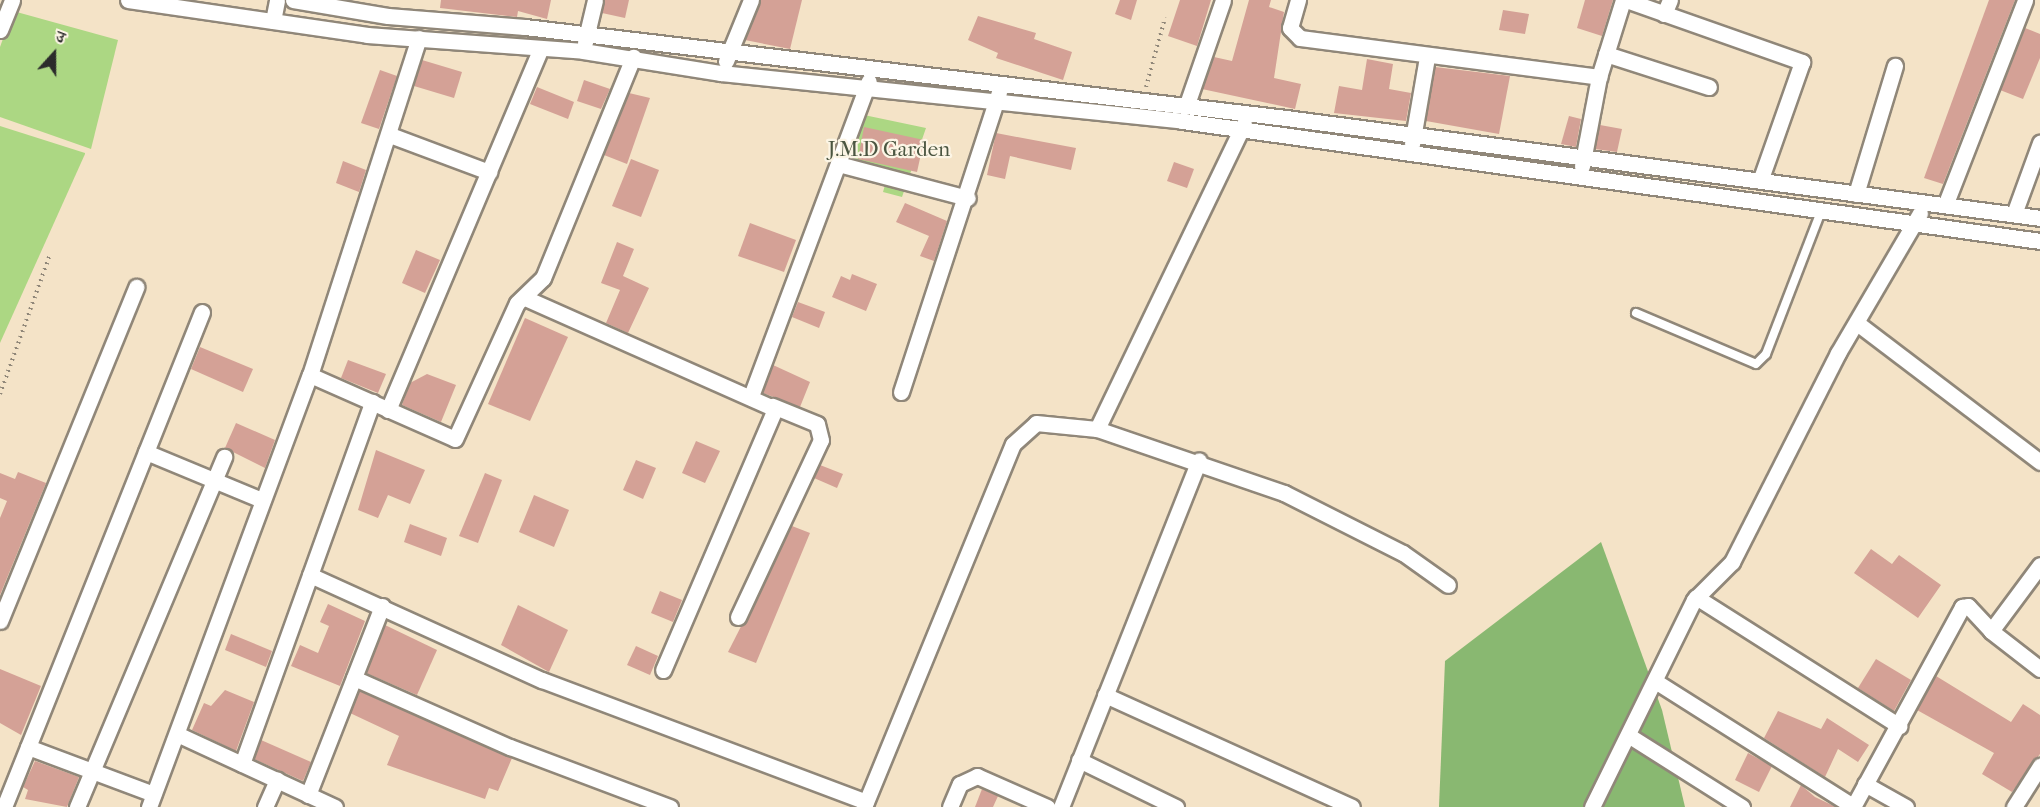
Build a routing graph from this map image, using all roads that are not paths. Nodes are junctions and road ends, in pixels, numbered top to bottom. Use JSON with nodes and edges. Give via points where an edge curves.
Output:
{"nodes":[{"id":1,"x":12,"y":0,"type":"edge"},
{"id":2,"x":128,"y":0,"type":"edge"},
{"id":3,"x":277,"y":0,"type":"edge"},
{"id":4,"x":293,"y":0,"type":"edge"},
{"id":5,"x":595,"y":0,"type":"edge"},
{"id":6,"x":751,"y":0,"type":"edge"},
{"id":7,"x":1223,"y":0,"type":"edge"},
{"id":8,"x":1298,"y":0,"type":"edge"},
{"id":9,"x":1624,"y":0,"type":"edge"},
{"id":10,"x":2025,"y":0,"type":"edge"},
{"id":11,"x":189,"y":5,"type":"edge"},
{"id":12,"x":375,"y":7,"type":"edge"},
{"id":13,"x":1667,"y":7,"type":"edge"},
{"id":14,"x":273,"y":21,"type":"junction"},
{"id":15,"x":0,"y":30,"type":"edge"},
{"id":16,"x":587,"y":34,"type":"junction"},
{"id":17,"x":419,"y":38,"type":"junction"},
{"id":18,"x":540,"y":50,"type":"junction"},
{"id":19,"x":583,"y":51,"type":"junction"},
{"id":20,"x":729,"y":53,"type":"junction"},
{"id":21,"x":1606,"y":54,"type":"junction"},
{"id":22,"x":633,"y":57,"type":"junction"},
{"id":23,"x":1427,"y":57,"type":"junction"},
{"id":24,"x":1895,"y":66,"type":"dead end"},
{"id":25,"x":872,"y":72,"type":"junction"},
{"id":26,"x":721,"y":73,"type":"junction"},
{"id":27,"x":1599,"y":77,"type":"junction"},
{"id":28,"x":1709,"y":87,"type":"dead end"},
{"id":29,"x":866,"y":88,"type":"junction"},
{"id":30,"x":999,"y":94,"type":"junction"},
{"id":31,"x":1186,"y":107,"type":"junction"},
{"id":32,"x":1248,"y":114,"type":"junction"},
{"id":33,"x":1242,"y":132,"type":"junction"},
{"id":34,"x":390,"y":135,"type":"junction"},
{"id":35,"x":1414,"y":136,"type":"junction"},
{"id":36,"x":2040,"y":143,"type":"edge"},
{"id":37,"x":1411,"y":153,"type":"junction"},
{"id":38,"x":1583,"y":158,"type":"junction"},
{"id":39,"x":838,"y":164,"type":"junction"},
{"id":40,"x":489,"y":172,"type":"junction"},
{"id":41,"x":1581,"y":178,"type":"junction"},
{"id":42,"x":1760,"y":181,"type":"junction"},
{"id":43,"x":1856,"y":194,"type":"junction"},
{"id":44,"x":968,"y":198,"type":"junction"},
{"id":45,"x":1925,"y":201,"type":"junction"},
{"id":46,"x":1946,"y":203,"type":"junction"},
{"id":47,"x":1823,"y":208,"type":"junction"},
{"id":48,"x":2014,"y":213,"type":"junction"},
{"id":49,"x":2040,"y":218,"type":"edge"},
{"id":50,"x":1917,"y":222,"type":"junction"},
{"id":51,"x":2040,"y":241,"type":"edge"},
{"id":52,"x":136,"y":287,"type":"dead end"},
{"id":53,"x":525,"y":298,"type":"junction"},
{"id":54,"x":202,"y":312,"type":"dead end"},
{"id":55,"x":1636,"y":313,"type":"dead end"},
{"id":56,"x":1857,"y":323,"type":"junction"},
{"id":57,"x":310,"y":375,"type":"junction"},
{"id":58,"x":902,"y":392,"type":"dead end"},
{"id":59,"x":752,"y":396,"type":"junction"},
{"id":60,"x":372,"y":402,"type":"junction"},
{"id":61,"x":773,"y":406,"type":"junction"},
{"id":62,"x":388,"y":410,"type":"junction"},
{"id":63,"x":1097,"y":429,"type":"junction"},
{"id":64,"x":146,"y":453,"type":"junction"},
{"id":65,"x":224,"y":457,"type":"dead end"},
{"id":66,"x":1199,"y":460,"type":"junction"},
{"id":67,"x":2040,"y":462,"type":"edge"},
{"id":68,"x":214,"y":480,"type":"junction"},
{"id":69,"x":262,"y":500,"type":"junction"},
{"id":70,"x":2040,"y":565,"type":"edge"},
{"id":71,"x":310,"y":575,"type":"junction"},
{"id":72,"x":1448,"y":585,"type":"dead end"},
{"id":73,"x":1696,"y":597,"type":"junction"},
{"id":74,"x":382,"y":606,"type":"junction"},
{"id":75,"x":738,"y":617,"type":"dead end"},
{"id":76,"x":0,"y":621,"type":"edge"},
{"id":77,"x":1990,"y":631,"type":"junction"},
{"id":78,"x":2040,"y":669,"type":"edge"},
{"id":79,"x":663,"y":670,"type":"dead end"},
{"id":80,"x":354,"y":678,"type":"junction"},
{"id":81,"x":1655,"y":681,"type":"junction"},
{"id":82,"x":1105,"y":695,"type":"junction"},
{"id":83,"x":1899,"y":726,"type":"junction"},
{"id":84,"x":177,"y":734,"type":"junction"},
{"id":85,"x":1628,"y":735,"type":"junction"},
{"id":86,"x":28,"y":747,"type":"junction"},
{"id":87,"x":1079,"y":760,"type":"junction"},
{"id":88,"x":242,"y":764,"type":"junction"},
{"id":89,"x":2040,"y":766,"type":"edge"},
{"id":90,"x":92,"y":771,"type":"junction"},
{"id":91,"x":277,"y":780,"type":"junction"},
{"id":92,"x":1865,"y":784,"type":"junction"},
{"id":93,"x":308,"y":795,"type":"junction"},
{"id":94,"x":152,"y":801,"type":"edge"},
{"id":95,"x":865,"y":805,"type":"edge"},
{"id":96,"x":4,"y":807,"type":"edge"},
{"id":97,"x":77,"y":807,"type":"edge"},
{"id":98,"x":265,"y":807,"type":"edge"},
{"id":99,"x":335,"y":807,"type":"edge"},
{"id":100,"x":670,"y":807,"type":"edge"},
{"id":101,"x":950,"y":807,"type":"edge"},
{"id":102,"x":1047,"y":807,"type":"edge"},
{"id":103,"x":1061,"y":807,"type":"edge"},
{"id":104,"x":1176,"y":807,"type":"edge"},
{"id":105,"x":1352,"y":807,"type":"edge"},
{"id":106,"x":1594,"y":807,"type":"edge"},
{"id":107,"x":1742,"y":807,"type":"edge"},
{"id":108,"x":1853,"y":807,"type":"edge"},
{"id":109,"x":1906,"y":807,"type":"edge"},
{"id":110,"x":2014,"y":807,"type":"edge"}],
"edges":[{"from":1,"to":15,"type":"street"},
{"from":2,"to":11,"type":"street"},
{"from":3,"to":14,"type":"street"},
{"from":4,"to":12,"type":"street"},
{"from":5,"to":16,"type":"street"},
{"from":6,"to":20,"type":"street"},
{"from":7,"to":31,"type":"street"},
{"from":8,"to":23,"type":"street","via":[[1290,28],[1297,36]]},
{"from":9,"to":13,"type":"street"},
{"from":9,"to":21,"type":"street"},
{"from":10,"to":46,"type":"street"},
{"from":11,"to":14,"type":"street"},
{"from":12,"to":16,"type":"street"},
{"from":13,"to":42,"type":"street","via":[[1802,62]]},
{"from":14,"to":17,"type":"street"},
{"from":16,"to":19,"type":"street"},
{"from":16,"to":20,"type":"street"},
{"from":17,"to":18,"type":"street"},
{"from":17,"to":34,"type":"street"},
{"from":18,"to":19,"type":"street"},
{"from":18,"to":40,"type":"street"},
{"from":19,"to":22,"type":"street"},
{"from":20,"to":25,"type":"street"},
{"from":20,"to":26,"type":"street"},
{"from":21,"to":27,"type":"street"},
{"from":21,"to":28,"type":"street"},
{"from":22,"to":26,"type":"street"},
{"from":22,"to":53,"type":"street","via":[[543,278]]},
{"from":23,"to":27,"type":"street"},
{"from":23,"to":35,"type":"street"},
{"from":24,"to":43,"type":"street"},
{"from":25,"to":29,"type":"street"},
{"from":25,"to":30,"type":"street"},
{"from":26,"to":29,"type":"street"},
{"from":27,"to":38,"type":"street"},
{"from":29,"to":30,"type":"street"},
{"from":29,"to":39,"type":"street"},
{"from":30,"to":31,"type":"street"},
{"from":30,"to":33,"type":"street"},
{"from":30,"to":44,"type":"street"},
{"from":31,"to":32,"type":"street"},
{"from":32,"to":33,"type":"street"},
{"from":32,"to":35,"type":"street"},
{"from":33,"to":37,"type":"street"},
{"from":33,"to":63,"type":"street"},
{"from":34,"to":40,"type":"street"},
{"from":34,"to":57,"type":"street"},
{"from":35,"to":37,"type":"street"},
{"from":35,"to":38,"type":"street"},
{"from":36,"to":48,"type":"street"},
{"from":37,"to":41,"type":"street"},
{"from":38,"to":41,"type":"street"},
{"from":38,"to":42,"type":"street"},
{"from":39,"to":44,"type":"street"},
{"from":39,"to":59,"type":"street"},
{"from":40,"to":62,"type":"street"},
{"from":41,"to":47,"type":"street"},
{"from":42,"to":43,"type":"street"},
{"from":43,"to":45,"type":"street"},
{"from":44,"to":58,"type":"street"},
{"from":45,"to":46,"type":"street"},
{"from":45,"to":50,"type":"street"},
{"from":46,"to":48,"type":"street"},
{"from":47,"to":50,"type":"street"},
{"from":47,"to":55,"type":"lane","via":[[1766,354],[1756,364]]},
{"from":48,"to":49,"type":"street"},
{"from":50,"to":51,"type":"street"},
{"from":50,"to":56,"type":"street"},
{"from":52,"to":76,"type":"street"},
{"from":53,"to":59,"type":"street"},
{"from":53,"to":62,"type":"street","via":[[517,303],[455,439]]},
{"from":54,"to":64,"type":"street"},
{"from":56,"to":67,"type":"street"},
{"from":56,"to":73,"type":"street","via":[[1732,562]]},
{"from":57,"to":60,"type":"street"},
{"from":57,"to":69,"type":"street"},
{"from":59,"to":61,"type":"street"},
{"from":60,"to":62,"type":"street"},
{"from":60,"to":71,"type":"street"},
{"from":61,"to":75,"type":"street","via":[[817,424],[821,440]]},
{"from":61,"to":79,"type":"street","via":[[775,414]]},
{"from":63,"to":66,"type":"street"},
{"from":63,"to":95,"type":"street","via":[[1036,423],[1013,444]]},
{"from":64,"to":68,"type":"street"},
{"from":64,"to":86,"type":"street"},
{"from":65,"to":68,"type":"street"},
{"from":66,"to":72,"type":"street","via":[[1284,493],[1403,553]]},
{"from":66,"to":82,"type":"street"},
{"from":68,"to":69,"type":"street"},
{"from":68,"to":90,"type":"street"},
{"from":69,"to":84,"type":"street"},
{"from":70,"to":77,"type":"street"},
{"from":71,"to":74,"type":"street"},
{"from":71,"to":88,"type":"street"},
{"from":73,"to":81,"type":"street"},
{"from":73,"to":83,"type":"street"},
{"from":74,"to":80,"type":"street"},
{"from":74,"to":95,"type":"street","via":[[542,680]]},
{"from":77,"to":78,"type":"street"},
{"from":77,"to":83,"type":"street","via":[[1968,606],[1959,608]]},
{"from":80,"to":93,"type":"street"},
{"from":80,"to":100,"type":"street","via":[[510,747]]},
{"from":81,"to":85,"type":"street"},
{"from":81,"to":108,"type":"street"},
{"from":82,"to":87,"type":"street"},
{"from":82,"to":105,"type":"street"},
{"from":83,"to":92,"type":"street"},
{"from":84,"to":88,"type":"street"},
{"from":84,"to":94,"type":"street"},
{"from":85,"to":106,"type":"street"},
{"from":85,"to":107,"type":"street"},
{"from":86,"to":90,"type":"street"},
{"from":86,"to":96,"type":"street"},
{"from":87,"to":103,"type":"street"},
{"from":87,"to":104,"type":"street"},
{"from":88,"to":91,"type":"street"},
{"from":89,"to":110,"type":"street"},
{"from":90,"to":94,"type":"street"},
{"from":90,"to":97,"type":"street"},
{"from":91,"to":93,"type":"street"},
{"from":91,"to":98,"type":"street"},
{"from":92,"to":108,"type":"street"},
{"from":92,"to":109,"type":"street"},
{"from":93,"to":99,"type":"street"},
{"from":101,"to":102,"type":"street","via":[[960,784],[977,776]]}]}
